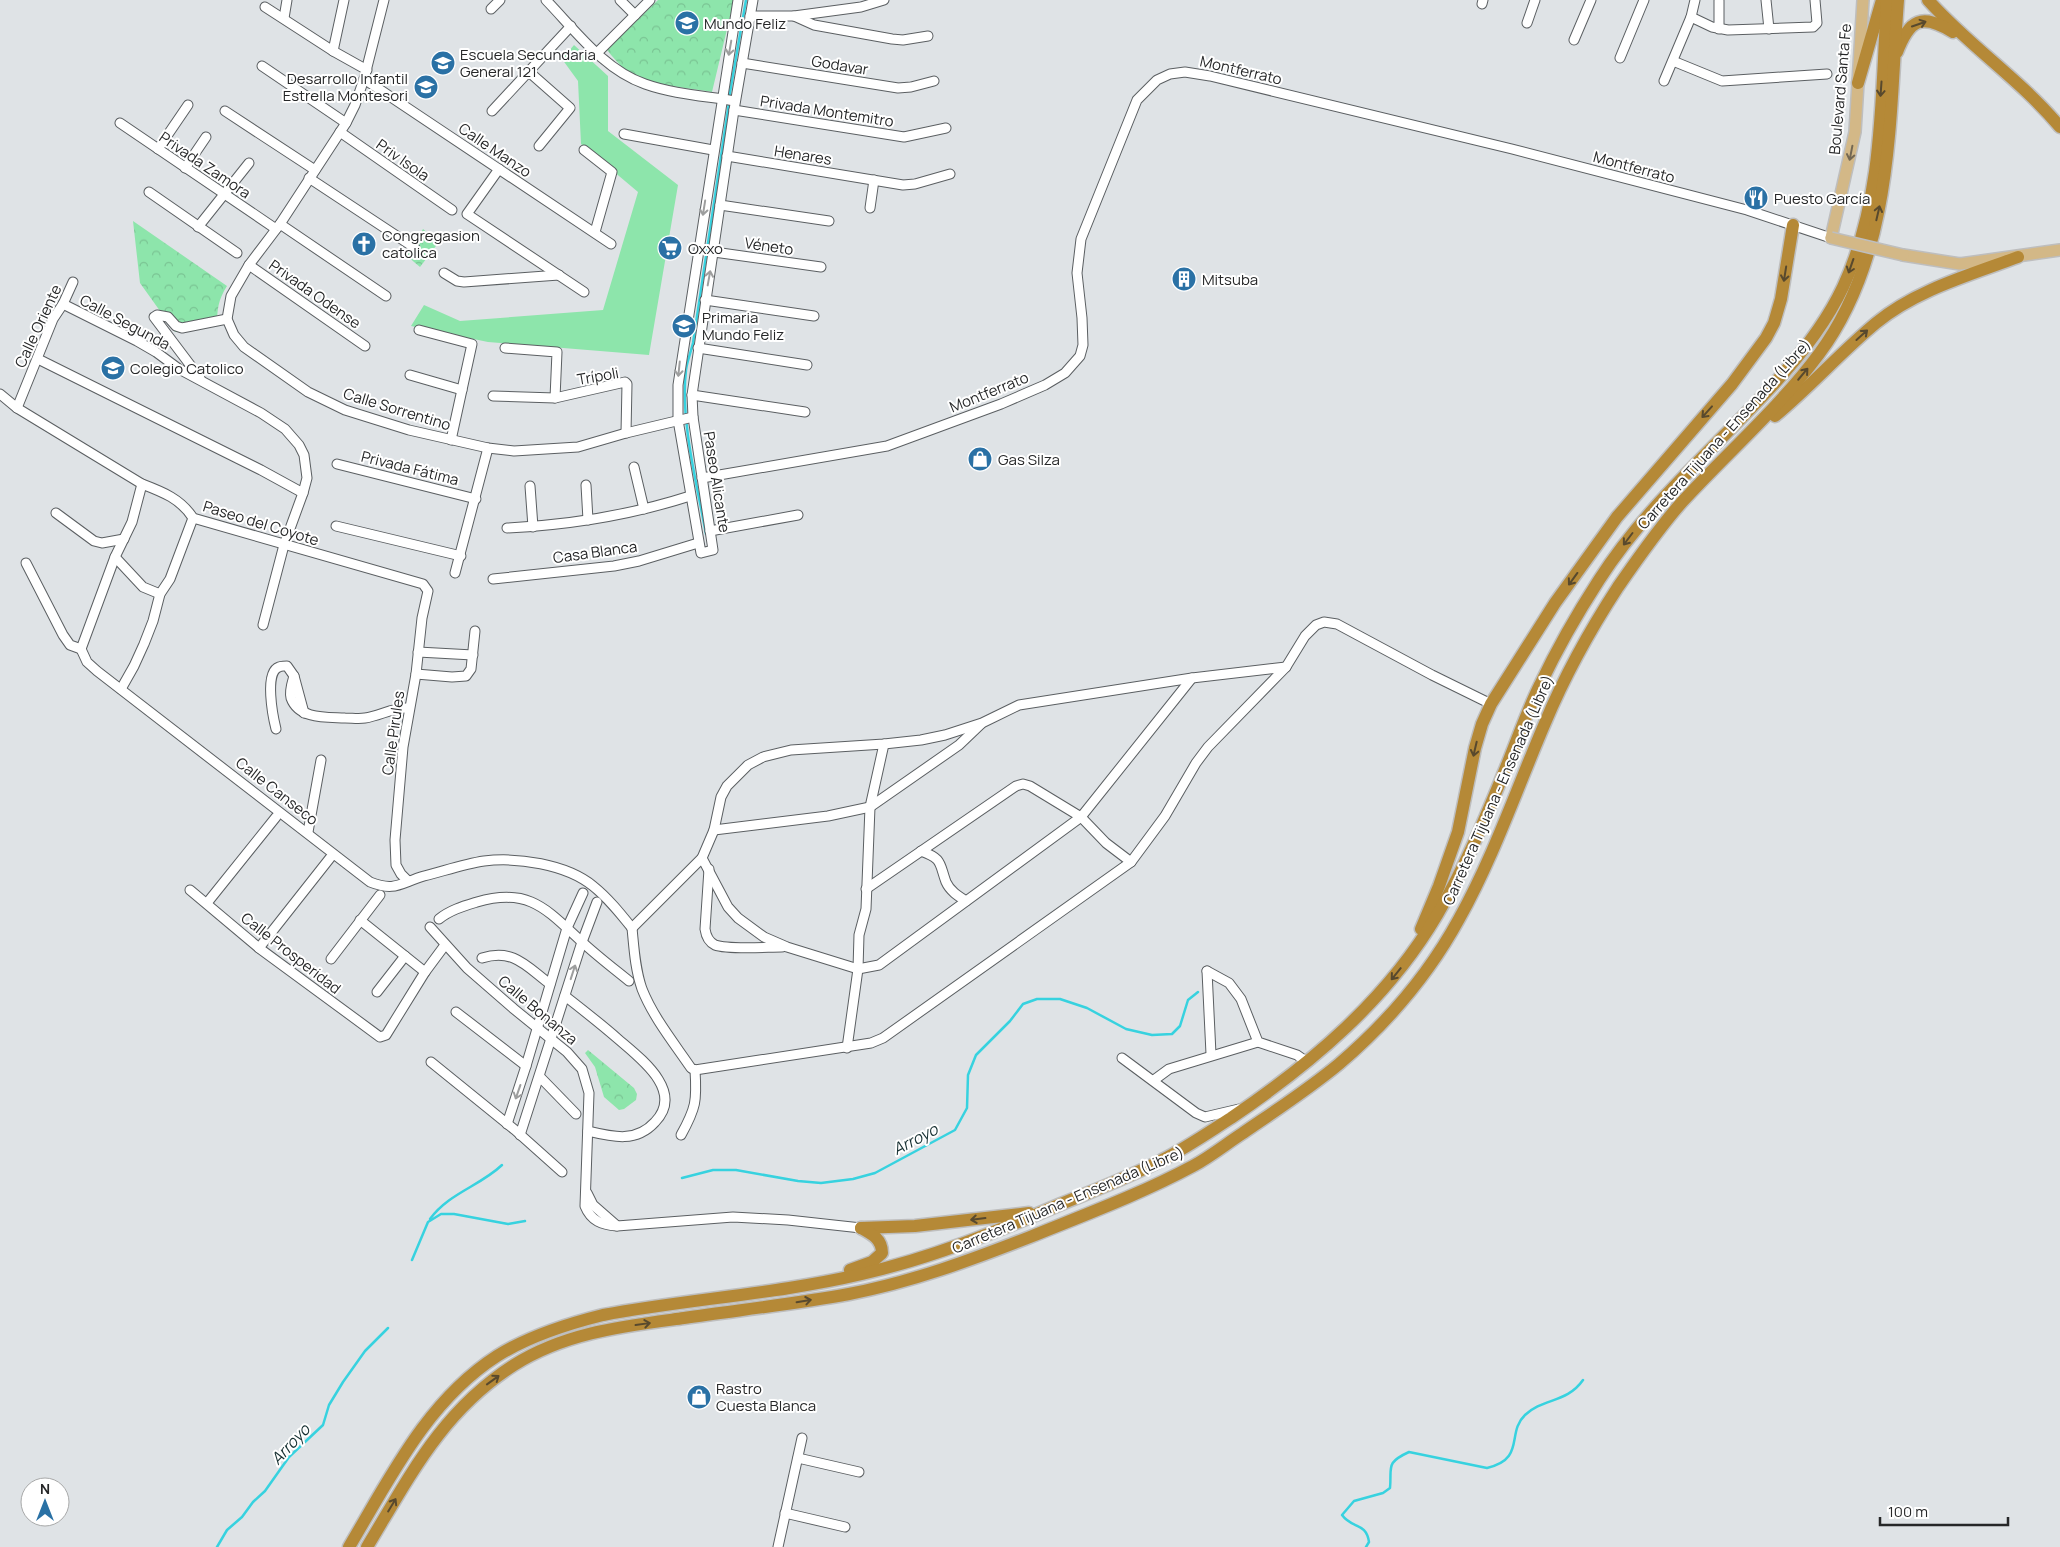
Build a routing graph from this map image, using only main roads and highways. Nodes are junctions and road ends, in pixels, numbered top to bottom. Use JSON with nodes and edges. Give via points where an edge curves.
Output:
{"nodes":[{"id":1,"x":1864,"y":0,"type":"edge"},
{"id":2,"x":1882,"y":0,"type":"edge"},
{"id":3,"x":1887,"y":0,"type":"edge"},
{"id":4,"x":1898,"y":0,"type":"edge"},
{"id":5,"x":1928,"y":0,"type":"edge"},
{"id":6,"x":1968,"y":41,"type":"junction"},
{"id":7,"x":1893,"y":62,"type":"junction"},
{"id":8,"x":1858,"y":83,"type":"junction"},
{"id":9,"x":2060,"y":127,"type":"edge"},
{"id":10,"x":1793,"y":225,"type":"road end"},
{"id":11,"x":2060,"y":250,"type":"edge"},
{"id":12,"x":2018,"y":257,"type":"junction"},
{"id":13,"x":1760,"y":424,"type":"junction"},
{"id":14,"x":1415,"y":948,"type":"junction"},
{"id":15,"x":1044,"y":1212,"type":"junction"},
{"id":16,"x":822,"y":1283,"type":"junction"},
{"id":17,"x":350,"y":1547,"type":"edge"},
{"id":18,"x":367,"y":1547,"type":"edge"}],
"edges":[{"from":1,"to":8,"type":"main road","name":"Boulevard Santa Fe"},
{"from":2,"to":8,"type":"highway"},
{"from":3,"to":14,"type":"highway","name":"Carretera Tijuana - Ensenada (Libre)","one_way":true,"via":[[1877,149],[1870,199],[1850,270],[1841,290],[1825,318],[1774,385],[1647,515],[1600,578],[1552,660],[1468,853],[1437,914]]},
{"from":4,"to":7,"type":"highway","name":"Carretera Tijuana - Ensenada (Libre)"},
{"from":5,"to":6,"type":"highway"},
{"from":7,"to":6,"type":"highway","one_way":true,"via":[[1905,34],[1915,23],[1939,23]]},
{"from":6,"to":9,"type":"highway","via":[[2036,99]]},
{"from":13,"to":7,"type":"highway","name":"Carretera Tijuana - Ensenada (Libre)","one_way":true,"via":[[1819,355],[1847,309],[1862,275],[1880,202],[1886,161]]},
{"from":8,"to":12,"type":"main road","name":"Boulevard Santa Fe","one_way":true,"bridge":true,"via":[[1855,132],[1831,238],[1948,264]]},
{"from":10,"to":14,"type":"highway","one_way":true,"via":[[1778,312],[1766,338],[1732,384],[1617,517],[1555,603],[1491,704],[1475,748],[1458,832]]},
{"from":11,"to":12,"type":"main road"},
{"from":13,"to":12,"type":"highway","one_way":true,"via":[[1776,416],[1892,311],[1911,300]]},
{"from":18,"to":13,"type":"highway","name":"Carretera Tijuana - Ensenada (Libre)","one_way":true,"via":[[421,1458],[460,1408],[496,1377],[543,1349],[591,1332],[854,1293],[942,1270],[1076,1218],[1197,1164],[1338,1065],[1382,1024],[1406,996],[1457,924],[1476,888],[1569,670],[1622,581],[1681,504]]},
{"from":14,"to":15,"type":"highway","name":"Carretera Tijuana - Ensenada (Libre)","one_way":true,"via":[[1383,990],[1334,1040],[1246,1107],[1164,1160]]},
{"from":15,"to":16,"type":"highway","name":"Carretera Tijuana - Ensenada (Libre)","via":[[941,1252]]},
{"from":15,"to":16,"type":"highway","one_way":true,"via":[[930,1225],[861,1228],[879,1241],[882,1247],[880,1257]]},
{"from":16,"to":17,"type":"highway","name":"Carretera Tijuana - Ensenada (Libre)","via":[[603,1315],[546,1332],[498,1356],[476,1371],[427,1420]]}]}
